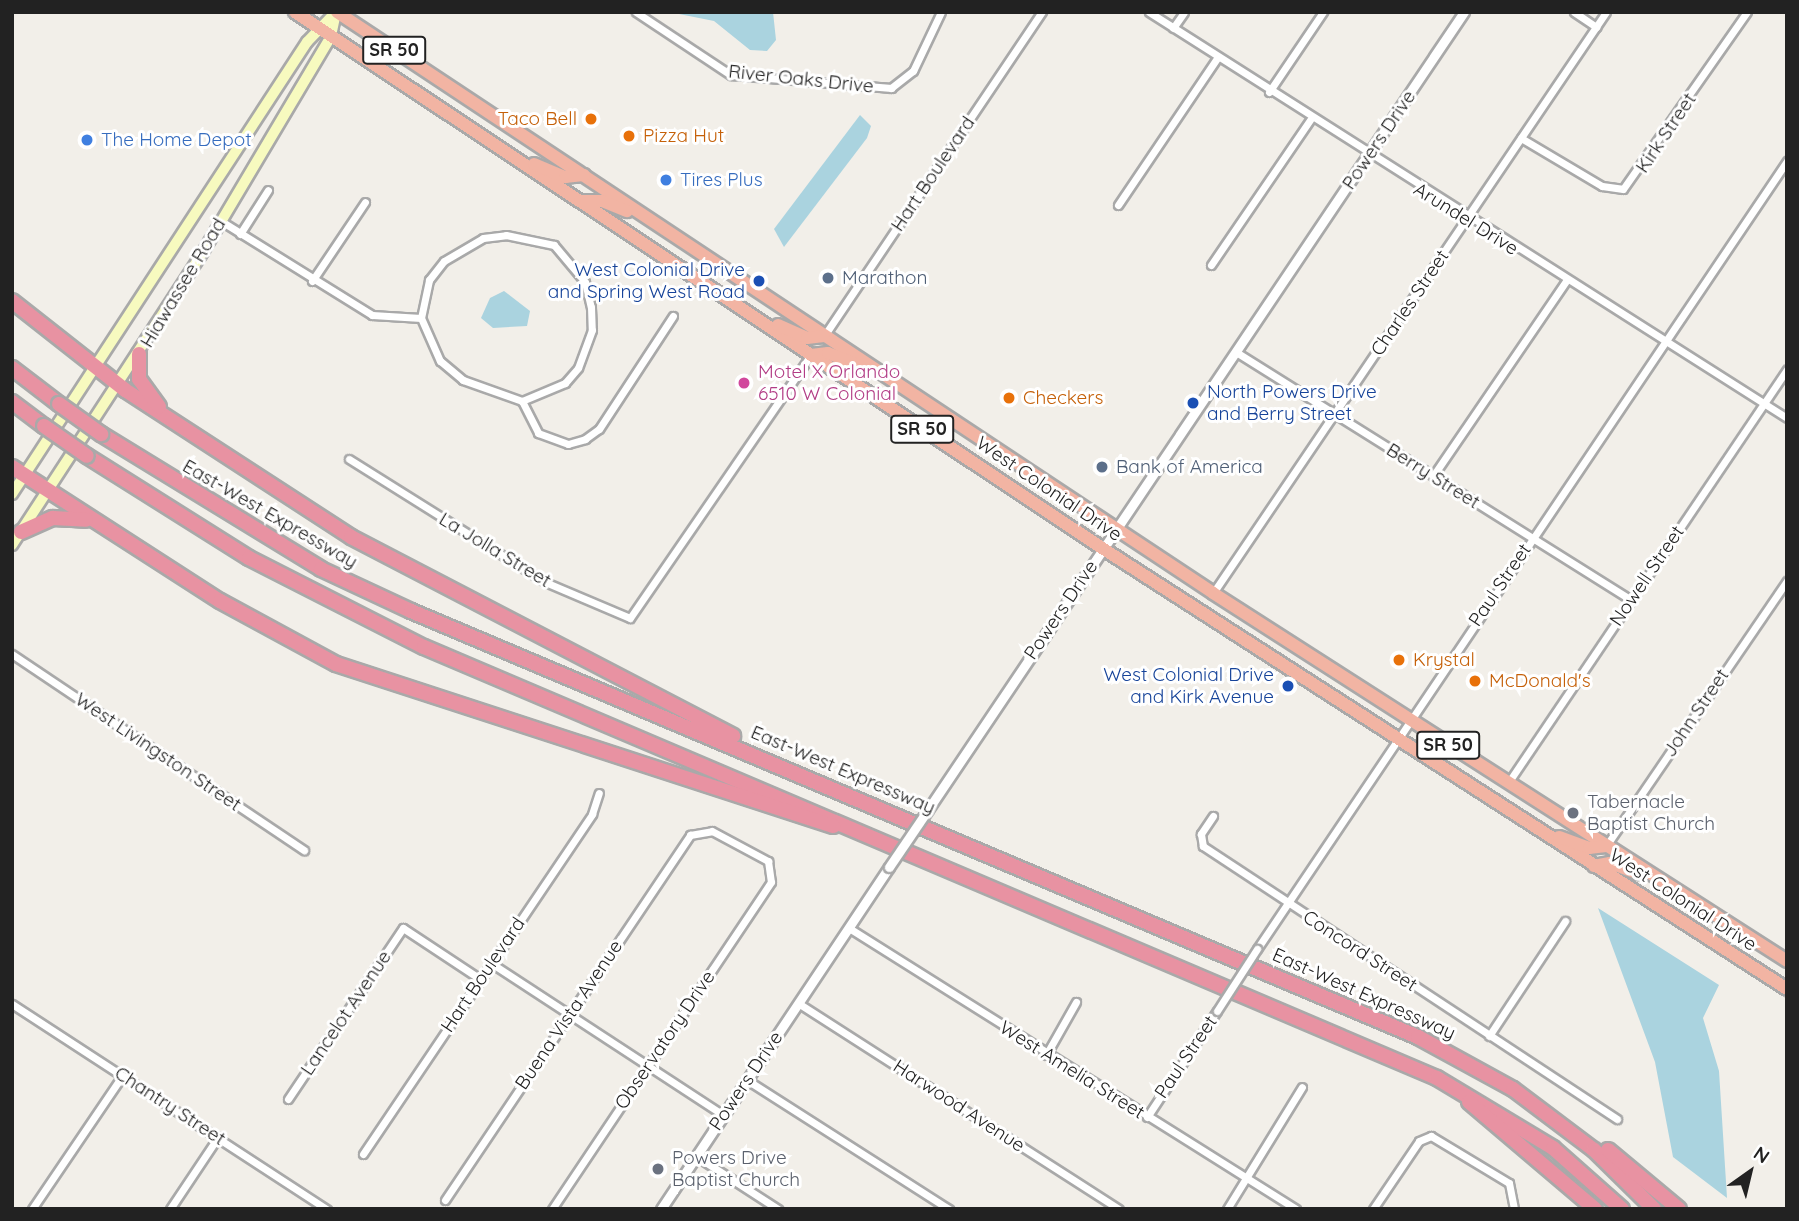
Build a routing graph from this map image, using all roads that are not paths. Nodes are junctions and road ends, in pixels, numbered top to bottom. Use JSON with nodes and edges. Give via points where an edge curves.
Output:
{"nodes":[{"id":1,"x":295,"y":12,"type":"edge"},
{"id":2,"x":336,"y":12,"type":"edge"},
{"id":3,"x":636,"y":12,"type":"edge"},
{"id":4,"x":941,"y":12,"type":"edge"},
{"id":5,"x":1042,"y":12,"type":"edge"},
{"id":6,"x":1149,"y":12,"type":"edge"},
{"id":7,"x":1184,"y":12,"type":"edge"},
{"id":8,"x":1323,"y":12,"type":"edge"},
{"id":9,"x":1464,"y":12,"type":"edge"},
{"id":10,"x":1574,"y":12,"type":"edge"},
{"id":11,"x":1606,"y":12,"type":"edge"},
{"id":12,"x":1747,"y":12,"type":"edge"},
{"id":13,"x":317,"y":26,"type":"junction"},
{"id":14,"x":1596,"y":27,"type":"junction"},
{"id":15,"x":1173,"y":29,"type":"junction"},
{"id":16,"x":331,"y":36,"type":"junction"},
{"id":17,"x":1217,"y":58,"type":"junction"},
{"id":18,"x":1269,"y":92,"type":"junction"},
{"id":19,"x":1310,"y":120,"type":"junction"},
{"id":20,"x":1521,"y":138,"type":"junction"},
{"id":21,"x":508,"y":153,"type":"junction"},
{"id":22,"x":1368,"y":157,"type":"junction"},
{"id":23,"x":1787,"y":161,"type":"edge"},
{"id":24,"x":584,"y":175,"type":"junction"},
{"id":25,"x":268,"y":190,"type":"dead end"},
{"id":26,"x":579,"y":201,"type":"junction"},
{"id":27,"x":365,"y":202,"type":"dead end"},
{"id":28,"x":1118,"y":205,"type":"dead end"},
{"id":29,"x":1466,"y":219,"type":"junction"},
{"id":30,"x":221,"y":221,"type":"junction"},
{"id":31,"x":656,"y":224,"type":"junction"},
{"id":32,"x":240,"y":234,"type":"junction"},
{"id":33,"x":1211,"y":265,"type":"dead end"},
{"id":34,"x":312,"y":281,"type":"junction"},
{"id":35,"x":1566,"y":281,"type":"junction"},
{"id":36,"x":12,"y":301,"type":"edge"},
{"id":37,"x":742,"y":309,"type":"junction"},
{"id":38,"x":673,"y":316,"type":"dead end"},
{"id":39,"x":421,"y":318,"type":"junction"},
{"id":40,"x":824,"y":336,"type":"junction"},
{"id":41,"x":1665,"y":342,"type":"junction"},
{"id":42,"x":1236,"y":352,"type":"junction"},
{"id":43,"x":139,"y":354,"type":"junction"},
{"id":44,"x":811,"y":355,"type":"junction"},
{"id":45,"x":97,"y":367,"type":"junction"},
{"id":46,"x":12,"y":368,"type":"edge"},
{"id":47,"x":1787,"y":369,"type":"edge"},
{"id":48,"x":892,"y":381,"type":"junction"},
{"id":49,"x":119,"y":385,"type":"junction"},
{"id":50,"x":522,"y":401,"type":"junction"},
{"id":51,"x":12,"y":402,"type":"edge"},
{"id":52,"x":1764,"y":403,"type":"junction"},
{"id":53,"x":1335,"y":415,"type":"junction"},
{"id":54,"x":169,"y":418,"type":"junction"},
{"id":55,"x":1787,"y":418,"type":"edge"},
{"id":56,"x":349,"y":459,"type":"dead end"},
{"id":57,"x":18,"y":471,"type":"edge"},
{"id":58,"x":1433,"y":476,"type":"junction"},
{"id":59,"x":49,"y":491,"type":"junction"},
{"id":60,"x":12,"y":494,"type":"edge"},
{"id":61,"x":96,"y":522,"type":"junction"},
{"id":62,"x":1116,"y":529,"type":"junction"},
{"id":63,"x":21,"y":532,"type":"junction"},
{"id":64,"x":1532,"y":538,"type":"junction"},
{"id":65,"x":12,"y":545,"type":"edge"},
{"id":66,"x":1102,"y":548,"type":"junction"},
{"id":67,"x":1787,"y":581,"type":"edge"},
{"id":68,"x":1213,"y":593,"type":"junction"},
{"id":69,"x":1632,"y":600,"type":"junction"},
{"id":70,"x":12,"y":654,"type":"edge"},
{"id":71,"x":1410,"y":721,"type":"junction"},
{"id":72,"x":1397,"y":740,"type":"junction"},
{"id":73,"x":780,"y":763,"type":"junction"},
{"id":74,"x":1507,"y":783,"type":"junction"},
{"id":75,"x":599,"y":793,"type":"dead end"},
{"id":76,"x":1213,"y":817,"type":"dead end"},
{"id":77,"x":1533,"y":827,"type":"junction"},
{"id":78,"x":845,"y":828,"type":"junction"},
{"id":79,"x":696,"y":830,"type":"joint"},
{"id":80,"x":1606,"y":846,"type":"junction"},
{"id":81,"x":304,"y":850,"type":"dead end"},
{"id":82,"x":1594,"y":866,"type":"junction"},
{"id":83,"x":1661,"y":881,"type":"junction"},
{"id":84,"x":1288,"y":904,"type":"junction"},
{"id":85,"x":1565,"y":921,"type":"dead end"},
{"id":86,"x":849,"y":928,"type":"junction"},
{"id":87,"x":1787,"y":961,"type":"edge"},
{"id":88,"x":491,"y":963,"type":"junction"},
{"id":89,"x":480,"y":979,"type":"junction"},
{"id":90,"x":1787,"y":989,"type":"edge"},
{"id":91,"x":1076,"y":1002,"type":"dead end"},
{"id":92,"x":799,"y":1003,"type":"junction"},
{"id":93,"x":12,"y":1004,"type":"edge"},
{"id":94,"x":569,"y":1014,"type":"junction"},
{"id":95,"x":1489,"y":1036,"type":"junction"},
{"id":96,"x":1046,"y":1055,"type":"junction"},
{"id":97,"x":647,"y":1066,"type":"junction"},
{"id":98,"x":122,"y":1076,"type":"junction"},
{"id":99,"x":1437,"y":1078,"type":"junction"},
{"id":100,"x":747,"y":1080,"type":"junction"},
{"id":101,"x":1302,"y":1087,"type":"dead end"},
{"id":102,"x":1513,"y":1088,"type":"junction"},
{"id":103,"x":288,"y":1099,"type":"dead end"},
{"id":104,"x":723,"y":1115,"type":"junction"},
{"id":105,"x":1146,"y":1117,"type":"junction"},
{"id":106,"x":1617,"y":1119,"type":"dead end"},
{"id":107,"x":218,"y":1137,"type":"junction"},
{"id":108,"x":363,"y":1154,"type":"dead end"},
{"id":109,"x":696,"y":1156,"type":"junction"},
{"id":110,"x":1246,"y":1179,"type":"junction"},
{"id":111,"x":445,"y":1200,"type":"dead end"},
{"id":112,"x":316,"y":1201,"type":"junction"},
{"id":113,"x":32,"y":1209,"type":"edge"},
{"id":114,"x":170,"y":1209,"type":"edge"},
{"id":115,"x":311,"y":1209,"type":"edge"},
{"id":116,"x":327,"y":1209,"type":"edge"},
{"id":117,"x":552,"y":1209,"type":"edge"},
{"id":118,"x":661,"y":1209,"type":"edge"},
{"id":119,"x":778,"y":1209,"type":"edge"},
{"id":120,"x":949,"y":1209,"type":"edge"},
{"id":121,"x":1119,"y":1209,"type":"edge"},
{"id":122,"x":1227,"y":1209,"type":"edge"},
{"id":123,"x":1296,"y":1209,"type":"edge"},
{"id":124,"x":1373,"y":1209,"type":"edge"},
{"id":125,"x":1514,"y":1209,"type":"edge"},
{"id":126,"x":1595,"y":1209,"type":"edge"},
{"id":127,"x":1622,"y":1209,"type":"edge"},
{"id":128,"x":1654,"y":1209,"type":"edge"},
{"id":129,"x":1679,"y":1209,"type":"edge"}],
"edges":[{"from":1,"to":13,"type":"highway","name":"West Colonial Drive","number":"SR 50"},
{"from":2,"to":13,"type":"main road","name":"Hiawassee Road"},
{"from":2,"to":16,"type":"main road","name":"Hiawassee Road"},
{"from":2,"to":24,"type":"highway","name":"West Colonial Drive","number":"SR 50"},
{"from":3,"to":4,"type":"street","name":"River Oaks Drive","via":[[731,75],[891,88],[913,71]]},
{"from":5,"to":40,"type":"street","name":"Hart Boulevard"},
{"from":6,"to":15,"type":"street","name":"Arundel Drive"},
{"from":7,"to":15,"type":"street"},
{"from":8,"to":18,"type":"street"},
{"from":9,"to":22,"type":"street","name":"Powers Drive"},
{"from":10,"to":14,"type":"street"},
{"from":11,"to":14,"type":"street","name":"Charles Street"},
{"from":12,"to":20,"type":"street","name":"Kirk Street","via":[[1623,189],[1602,187]]},
{"from":13,"to":16,"type":"highway","name":"West Colonial Drive","number":"SR 50"},
{"from":13,"to":45,"type":"main road","name":"Hiawassee Road"},
{"from":14,"to":20,"type":"street","name":"Charles Street"},
{"from":15,"to":17,"type":"street","name":"Arundel Drive"},
{"from":16,"to":21,"type":"highway","name":"West Colonial Drive","number":"SR 50"},
{"from":16,"to":30,"type":"main road","name":"Hiawassee Road"},
{"from":17,"to":18,"type":"street","name":"Arundel Drive"},
{"from":17,"to":28,"type":"street"},
{"from":18,"to":19,"type":"street","name":"Arundel Drive"},
{"from":19,"to":22,"type":"street","name":"Arundel Drive"},
{"from":19,"to":33,"type":"street"},
{"from":20,"to":29,"type":"street","name":"Charles Street"},
{"from":21,"to":24,"type":"highway","via":[[565,177]]},
{"from":21,"to":26,"type":"highway","name":"West Colonial Drive","number":"SR 50"},
{"from":22,"to":29,"type":"street","name":"Arundel Drive"},
{"from":22,"to":42,"type":"street","name":"Powers Drive"},
{"from":23,"to":41,"type":"street","name":"Paul Street"},
{"from":24,"to":31,"type":"highway","name":"West Colonial Drive","number":"SR 50"},
{"from":25,"to":32,"type":"street"},
{"from":26,"to":31,"type":"highway","via":[[602,201]]},
{"from":26,"to":37,"type":"highway","name":"West Colonial Drive","number":"SR 50"},
{"from":27,"to":34,"type":"street"},
{"from":29,"to":35,"type":"street","name":"Arundel Drive"},
{"from":29,"to":53,"type":"street","name":"Charles Street"},
{"from":30,"to":32,"type":"street"},
{"from":30,"to":43,"type":"main road","name":"Hiawassee Road"},
{"from":31,"to":40,"type":"highway","name":"West Colonial Drive","number":"SR 50"},
{"from":32,"to":34,"type":"street"},
{"from":34,"to":39,"type":"street","via":[[387,320]]},
{"from":35,"to":41,"type":"street","name":"Arundel Drive"},
{"from":35,"to":58,"type":"street"},
{"from":36,"to":45,"type":"highway"},
{"from":37,"to":40,"type":"highway","via":[[807,338]]},
{"from":37,"to":44,"type":"highway","name":"West Colonial Drive","number":"SR 50"},
{"from":38,"to":50,"type":"street","via":[[599,429],[585,439],[568,443],[538,433]]},
{"from":39,"to":50,"type":"street","via":[[440,361],[463,380]]},
{"from":39,"to":50,"type":"street","via":[[429,280],[461,248],[506,235],[554,244],[585,282],[593,330],[565,383]]},
{"from":40,"to":48,"type":"highway","name":"West Colonial Drive","number":"SR 50"},
{"from":41,"to":52,"type":"street","name":"Arundel Drive"},
{"from":41,"to":64,"type":"street","name":"Paul Street"},
{"from":42,"to":53,"type":"street","name":"Berry Street"},
{"from":42,"to":62,"type":"street","name":"Powers Drive"},
{"from":43,"to":49,"type":"main road","name":"Hiawassee Road"},
{"from":43,"to":54,"type":"highway","via":[[139,379]]},
{"from":44,"to":48,"type":"highway","via":[[828,353]]},
{"from":44,"to":56,"type":"street","name":"La Jolla Street","via":[[630,618],[620,618],[545,582]]},
{"from":44,"to":66,"type":"highway","name":"West Colonial Drive","number":"SR 50"},
{"from":45,"to":49,"type":"highway"},
{"from":45,"to":57,"type":"main road","name":"Hiawassee Road"},
{"from":46,"to":73,"type":"highway","name":"East-West Expressway","bridge":true,"via":[[101,434],[321,569],[579,683]]},
{"from":47,"to":52,"type":"street","name":"Nowell Street"},
{"from":48,"to":62,"type":"highway","name":"West Colonial Drive","number":"SR 50"},
{"from":49,"to":54,"type":"highway"},
{"from":49,"to":59,"type":"main road","name":"Hiawassee Road"},
{"from":51,"to":78,"type":"highway","bridge":true,"via":[[86,456],[321,597]]},
{"from":52,"to":55,"type":"street","name":"Arundel Drive"},
{"from":52,"to":69,"type":"street","name":"Nowell Street"},
{"from":53,"to":58,"type":"street","name":"Berry Street"},
{"from":53,"to":68,"type":"street","name":"Charles Street"},
{"from":54,"to":73,"type":"highway","via":[[435,585]]},
{"from":57,"to":59,"type":"highway"},
{"from":57,"to":60,"type":"main road","name":"Hiawassee Road"},
{"from":58,"to":64,"type":"street","name":"Berry Street"},
{"from":59,"to":61,"type":"highway"},
{"from":59,"to":63,"type":"main road","name":"Hiawassee Road"},
{"from":61,"to":63,"type":"highway","via":[[53,517]]},
{"from":61,"to":78,"type":"highway","via":[[336,664]]},
{"from":62,"to":66,"type":"street","name":"Powers Drive"},
{"from":62,"to":68,"type":"highway","name":"West Colonial Drive","number":"SR 50"},
{"from":63,"to":65,"type":"main road","name":"Hiawassee Road"},
{"from":64,"to":69,"type":"street","name":"Berry Street"},
{"from":64,"to":71,"type":"street","name":"Paul Street"},
{"from":66,"to":72,"type":"highway","name":"West Colonial Drive","number":"SR 50"},
{"from":66,"to":86,"type":"street","name":"Powers Drive","bridge":true},
{"from":67,"to":80,"type":"street","name":"John Street"},
{"from":68,"to":71,"type":"highway","name":"West Colonial Drive","number":"SR 50"},
{"from":69,"to":74,"type":"street","name":"Nowell Street"},
{"from":70,"to":81,"type":"street","name":"West Livingston Street"},
{"from":71,"to":72,"type":"street","name":"Paul Street"},
{"from":71,"to":74,"type":"highway","name":"West Colonial Drive","number":"SR 50"},
{"from":72,"to":77,"type":"highway","name":"West Colonial Drive","number":"SR 50"},
{"from":72,"to":84,"type":"street","name":"Paul Street"},
{"from":73,"to":102,"type":"highway","name":"East-West Expressway","via":[[1418,1037]]},
{"from":74,"to":80,"type":"highway","name":"West Colonial Drive","number":"SR 50"},
{"from":75,"to":88,"type":"street","name":"Hart Boulevard","via":[[592,814]]},
{"from":76,"to":84,"type":"street","name":"Concord Street","via":[[1200,842]]},
{"from":77,"to":80,"type":"highway","via":[[1589,848]]},
{"from":77,"to":82,"type":"highway","name":"West Colonial Drive","number":"SR 50"},
{"from":78,"to":99,"type":"highway"},
{"from":79,"to":94,"type":"street","name":"Buena Vista Avenue"},
{"from":79,"to":97,"type":"street","name":"Observatory Drive","via":[[712,831],[772,869],[771,882]]},
{"from":80,"to":83,"type":"highway","name":"West Colonial Drive","number":"SR 50"},
{"from":82,"to":83,"type":"highway","via":[[1610,863]]},
{"from":82,"to":90,"type":"highway","name":"West Colonial Drive","number":"SR 50"},
{"from":83,"to":87,"type":"highway","name":"West Colonial Drive","number":"SR 50"},
{"from":84,"to":95,"type":"street","name":"Concord Street"},
{"from":84,"to":105,"type":"street","name":"Paul Street","bridge":true},
{"from":85,"to":95,"type":"street"},
{"from":86,"to":92,"type":"street","name":"Powers Drive"},
{"from":86,"to":96,"type":"street","name":"West Amelia Street"},
{"from":88,"to":89,"type":"street","name":"Hart Boulevard"},
{"from":88,"to":94,"type":"street"},
{"from":89,"to":103,"type":"street","name":"Lancelot Avenue","via":[[403,928]]},
{"from":89,"to":108,"type":"street","name":"Hart Boulevard"},
{"from":91,"to":96,"type":"street"},
{"from":92,"to":100,"type":"street","name":"Powers Drive"},
{"from":92,"to":121,"type":"street","name":"Harwood Avenue"},
{"from":93,"to":98,"type":"street","name":"Chantry Street"},
{"from":94,"to":97,"type":"street"},
{"from":94,"to":111,"type":"street","name":"Buena Vista Avenue"},
{"from":95,"to":106,"type":"street","name":"Concord Street"},
{"from":96,"to":105,"type":"street","name":"West Amelia Street"},
{"from":97,"to":104,"type":"street"},
{"from":97,"to":117,"type":"street","name":"Observatory Drive"},
{"from":98,"to":107,"type":"street","name":"Chantry Street"},
{"from":98,"to":113,"type":"street"},
{"from":99,"to":126,"type":"highway","via":[[1534,1152]]},
{"from":99,"to":127,"type":"highway","via":[[1553,1148]]},
{"from":100,"to":104,"type":"street","name":"Powers Drive"},
{"from":100,"to":120,"type":"street"},
{"from":101,"to":110,"type":"street"},
{"from":102,"to":128,"type":"highway","name":"East-West Expressway","via":[[1594,1150]]},
{"from":102,"to":129,"type":"highway","via":[[1575,1124]]},
{"from":104,"to":109,"type":"street","name":"Powers Drive"},
{"from":105,"to":110,"type":"street","name":"West Amelia Street"},
{"from":107,"to":112,"type":"street","name":"Chantry Street"},
{"from":107,"to":114,"type":"street"},
{"from":109,"to":118,"type":"street","name":"Powers Drive"},
{"from":109,"to":119,"type":"street"},
{"from":110,"to":122,"type":"street"},
{"from":110,"to":123,"type":"street","name":"West Amelia Street"},
{"from":112,"to":115,"type":"street"},
{"from":112,"to":116,"type":"street","name":"Chantry Street"},
{"from":124,"to":125,"type":"street","via":[[1424,1138],[1438,1138],[1509,1183]]}]}
